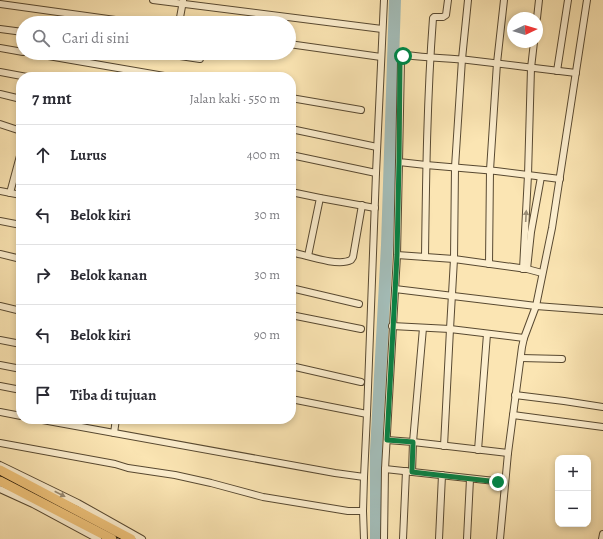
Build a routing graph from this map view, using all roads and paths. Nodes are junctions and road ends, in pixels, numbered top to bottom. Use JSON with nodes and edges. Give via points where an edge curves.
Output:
{"nodes":[{"id":1,"x":153,"y":0,"type":"edge"},
{"id":2,"x":384,"y":0,"type":"edge"},
{"id":3,"x":448,"y":0,"type":"edge"},
{"id":4,"x":468,"y":0,"type":"edge"},
{"id":5,"x":504,"y":0,"type":"edge"},
{"id":6,"x":539,"y":0,"type":"edge"},
{"id":7,"x":568,"y":0,"type":"edge"},
{"id":8,"x":587,"y":0,"type":"edge"},
{"id":9,"x":183,"y":2,"type":"edge"},
{"id":10,"x":0,"y":4,"type":"edge"},
{"id":11,"x":538,"y":12,"type":"edge"},
{"id":12,"x":87,"y":16,"type":"edge"},
{"id":13,"x":180,"y":16,"type":"edge"},
{"id":14,"x":286,"y":16,"type":"edge"},
{"id":15,"x":296,"y":17,"type":"edge"},
{"id":16,"x":0,"y":29,"type":"edge"},
{"id":17,"x":382,"y":29,"type":"junction"},
{"id":18,"x":16,"y":31,"type":"edge"},
{"id":19,"x":296,"y":45,"type":"edge"},
{"id":20,"x":0,"y":48,"type":"edge"},
{"id":21,"x":533,"y":48,"type":"edge"},
{"id":22,"x":16,"y":51,"type":"edge"},
{"id":23,"x":381,"y":57,"type":"junction"},
{"id":24,"x":430,"y":58,"type":"junction"},
{"id":25,"x":462,"y":59,"type":"junction"},
{"id":26,"x":71,"y":60,"type":"edge"},
{"id":27,"x":498,"y":63,"type":"junction"},
{"id":28,"x":531,"y":68,"type":"junction"},
{"id":29,"x":558,"y":71,"type":"junction"},
{"id":30,"x":0,"y":72,"type":"edge"},
{"id":31,"x":141,"y":72,"type":"edge"},
{"id":32,"x":576,"y":73,"type":"junction"},
{"id":33,"x":16,"y":75,"type":"edge"},
{"id":34,"x":0,"y":94,"type":"edge"},
{"id":35,"x":16,"y":98,"type":"edge"},
{"id":36,"x":296,"y":99,"type":"edge"},
{"id":37,"x":362,"y":110,"type":"dead end"},
{"id":38,"x":0,"y":124,"type":"edge"},
{"id":39,"x":16,"y":129,"type":"edge"},
{"id":40,"x":296,"y":131,"type":"edge"},
{"id":41,"x":377,"y":146,"type":"junction"},
{"id":42,"x":296,"y":156,"type":"edge"},
{"id":43,"x":399,"y":162,"type":"junction"},
{"id":44,"x":426,"y":165,"type":"junction"},
{"id":45,"x":455,"y":167,"type":"junction"},
{"id":46,"x":490,"y":170,"type":"junction"},
{"id":47,"x":16,"y":171,"type":"edge"},
{"id":48,"x":376,"y":173,"type":"junction"},
{"id":49,"x":528,"y":175,"type":"junction"},
{"id":50,"x":540,"y":177,"type":"junction"},
{"id":51,"x":560,"y":179,"type":"junction"},
{"id":52,"x":0,"y":191,"type":"edge"},
{"id":53,"x":10,"y":193,"type":"junction"},
{"id":54,"x":296,"y":193,"type":"edge"},
{"id":55,"x":16,"y":195,"type":"edge"},
{"id":56,"x":320,"y":198,"type":"junction"},
{"id":57,"x":362,"y":205,"type":"junction"},
{"id":58,"x":375,"y":208,"type":"junction"},
{"id":59,"x":0,"y":221,"type":"edge"},
{"id":60,"x":16,"y":225,"type":"edge"},
{"id":61,"x":296,"y":253,"type":"edge"},
{"id":62,"x":0,"y":254,"type":"edge"},
{"id":63,"x":397,"y":255,"type":"junction"},
{"id":64,"x":308,"y":256,"type":"junction"},
{"id":65,"x":425,"y":257,"type":"junction"},
{"id":66,"x":16,"y":258,"type":"edge"},
{"id":67,"x":454,"y":259,"type":"junction"},
{"id":68,"x":489,"y":264,"type":"junction"},
{"id":69,"x":525,"y":269,"type":"junction"},
{"id":70,"x":542,"y":273,"type":"junction"},
{"id":71,"x":296,"y":289,"type":"edge"},
{"id":72,"x":395,"y":289,"type":"junction"},
{"id":73,"x":452,"y":296,"type":"junction"},
{"id":74,"x":359,"y":304,"type":"dead end"},
{"id":75,"x":0,"y":306,"type":"edge"},
{"id":76,"x":536,"y":306,"type":"junction"},
{"id":77,"x":16,"y":309,"type":"edge"},
{"id":78,"x":603,"y":312,"type":"edge"},
{"id":79,"x":296,"y":316,"type":"edge"},
{"id":80,"x":392,"y":326,"type":"junction"},
{"id":81,"x":423,"y":328,"type":"junction"},
{"id":82,"x":361,"y":329,"type":"dead end"},
{"id":83,"x":450,"y":329,"type":"junction"},
{"id":84,"x":487,"y":334,"type":"junction"},
{"id":85,"x":524,"y":338,"type":"junction"},
{"id":86,"x":0,"y":340,"type":"edge"},
{"id":87,"x":16,"y":343,"type":"edge"},
{"id":88,"x":521,"y":358,"type":"junction"},
{"id":89,"x":562,"y":359,"type":"dead end"},
{"id":90,"x":0,"y":365,"type":"edge"},
{"id":91,"x":296,"y":367,"type":"edge"},
{"id":92,"x":16,"y":368,"type":"edge"},
{"id":93,"x":362,"y":382,"type":"dead end"},
{"id":94,"x":0,"y":386,"type":"edge"},
{"id":95,"x":16,"y":389,"type":"edge"},
{"id":96,"x":515,"y":395,"type":"junction"},
{"id":97,"x":296,"y":400,"type":"edge"},
{"id":98,"x":603,"y":407,"type":"edge"},
{"id":99,"x":0,"y":412,"type":"edge"},
{"id":100,"x":367,"y":414,"type":"junction"},
{"id":101,"x":16,"y":415,"type":"edge"},
{"id":102,"x":512,"y":415,"type":"junction"},
{"id":103,"x":64,"y":424,"type":"edge"},
{"id":104,"x":115,"y":424,"type":"edge"},
{"id":105,"x":603,"y":427,"type":"edge"},
{"id":106,"x":114,"y":433,"type":"junction"},
{"id":107,"x":387,"y":440,"type":"junction"},
{"id":108,"x":413,"y":442,"type":"junction"},
{"id":109,"x":0,"y":443,"type":"edge"},
{"id":110,"x":444,"y":446,"type":"junction"},
{"id":111,"x":478,"y":450,"type":"junction"},
{"id":112,"x":508,"y":453,"type":"junction"},
{"id":113,"x":0,"y":465,"type":"edge"},
{"id":114,"x":385,"y":469,"type":"junction"},
{"id":115,"x":0,"y":470,"type":"edge"},
{"id":116,"x":409,"y":472,"type":"junction"},
{"id":117,"x":442,"y":475,"type":"junction"},
{"id":118,"x":364,"y":477,"type":"junction"},
{"id":119,"x":470,"y":479,"type":"junction"},
{"id":120,"x":0,"y":482,"type":"edge"},
{"id":121,"x":504,"y":482,"type":"junction"},
{"id":122,"x":0,"y":489,"type":"edge"},
{"id":123,"x":362,"y":511,"type":"junction"},
{"id":124,"x":108,"y":534,"type":"edge"},
{"id":125,"x":603,"y":534,"type":"edge"},
{"id":126,"x":131,"y":539,"type":"edge"},
{"id":127,"x":142,"y":539,"type":"edge"},
{"id":128,"x":364,"y":539,"type":"edge"},
{"id":129,"x":384,"y":539,"type":"edge"},
{"id":130,"x":403,"y":539,"type":"edge"},
{"id":131,"x":439,"y":539,"type":"edge"},
{"id":132,"x":467,"y":539,"type":"edge"},
{"id":133,"x":500,"y":539,"type":"edge"},
{"id":134,"x":602,"y":539,"type":"edge"}],
"edges":[{"from":1,"to":9,"type":"street"},
{"from":2,"to":17,"type":"street"},
{"from":3,"to":24,"type":"street","via":[[446,15],[433,18]]},
{"from":4,"to":25,"type":"street"},
{"from":5,"to":27,"type":"street"},
{"from":6,"to":11,"type":"street"},
{"from":7,"to":29,"type":"street"},
{"from":8,"to":32,"type":"street"},
{"from":9,"to":13,"type":"street"},
{"from":9,"to":14,"type":"street"},
{"from":10,"to":12,"type":"street"},
{"from":15,"to":17,"type":"street"},
{"from":16,"to":18,"type":"street"},
{"from":17,"to":23,"type":"street"},
{"from":19,"to":23,"type":"street"},
{"from":20,"to":22,"type":"street"},
{"from":21,"to":28,"type":"street"},
{"from":23,"to":41,"type":"street"},
{"from":24,"to":25,"type":"street"},
{"from":24,"to":43,"type":"street","via":[[406,55],[400,61]]},
{"from":24,"to":44,"type":"street"},
{"from":25,"to":27,"type":"street"},
{"from":25,"to":45,"type":"street"},
{"from":26,"to":31,"type":"street"},
{"from":27,"to":28,"type":"street"},
{"from":27,"to":46,"type":"street"},
{"from":28,"to":29,"type":"street"},
{"from":28,"to":49,"type":"street"},
{"from":29,"to":32,"type":"street"},
{"from":30,"to":33,"type":"street"},
{"from":32,"to":51,"type":"street"},
{"from":34,"to":35,"type":"street"},
{"from":36,"to":37,"type":"street"},
{"from":38,"to":39,"type":"street"},
{"from":40,"to":41,"type":"street"},
{"from":41,"to":48,"type":"street"},
{"from":42,"to":48,"type":"street"},
{"from":43,"to":44,"type":"street"},
{"from":43,"to":63,"type":"street"},
{"from":44,"to":45,"type":"street"},
{"from":44,"to":65,"type":"street"},
{"from":45,"to":46,"type":"street"},
{"from":45,"to":67,"type":"street"},
{"from":46,"to":49,"type":"street"},
{"from":46,"to":68,"type":"street"},
{"from":47,"to":53,"type":"street"},
{"from":48,"to":58,"type":"street"},
{"from":49,"to":50,"type":"street"},
{"from":69,"to":49,"type":"street","one_way":true},
{"from":50,"to":51,"type":"street"},
{"from":50,"to":69,"type":"street"},
{"from":51,"to":70,"type":"street"},
{"from":52,"to":53,"type":"street"},
{"from":53,"to":55,"type":"street"},
{"from":54,"to":56,"type":"street"},
{"from":56,"to":57,"type":"street"},
{"from":56,"to":64,"type":"street"},
{"from":57,"to":58,"type":"street"},
{"from":57,"to":64,"type":"street","via":[[351,260],[345,263]]},
{"from":58,"to":100,"type":"street"},
{"from":59,"to":60,"type":"street"},
{"from":61,"to":64,"type":"street"},
{"from":62,"to":66,"type":"street"},
{"from":63,"to":65,"type":"street"},
{"from":63,"to":72,"type":"street"},
{"from":65,"to":67,"type":"street"},
{"from":67,"to":68,"type":"street"},
{"from":67,"to":73,"type":"street"},
{"from":68,"to":69,"type":"street"},
{"from":69,"to":70,"type":"street"},
{"from":70,"to":76,"type":"street"},
{"from":71,"to":74,"type":"street"},
{"from":72,"to":73,"type":"street"},
{"from":72,"to":80,"type":"street"},
{"from":73,"to":76,"type":"street"},
{"from":73,"to":83,"type":"street"},
{"from":75,"to":77,"type":"street"},
{"from":76,"to":78,"type":"street"},
{"from":76,"to":85,"type":"street"},
{"from":79,"to":82,"type":"street"},
{"from":80,"to":81,"type":"street"},
{"from":80,"to":107,"type":"street"},
{"from":81,"to":83,"type":"street"},
{"from":81,"to":108,"type":"street"},
{"from":83,"to":84,"type":"street"},
{"from":83,"to":110,"type":"street"},
{"from":84,"to":85,"type":"street"},
{"from":84,"to":111,"type":"street"},
{"from":85,"to":88,"type":"street"},
{"from":86,"to":87,"type":"street"},
{"from":88,"to":89,"type":"street"},
{"from":88,"to":96,"type":"street"},
{"from":90,"to":92,"type":"street"},
{"from":91,"to":93,"type":"street"},
{"from":94,"to":95,"type":"street"},
{"from":96,"to":98,"type":"street"},
{"from":96,"to":102,"type":"street"},
{"from":97,"to":100,"type":"street"},
{"from":99,"to":101,"type":"street"},
{"from":100,"to":118,"type":"street"},
{"from":102,"to":105,"type":"street"},
{"from":102,"to":112,"type":"street"},
{"from":103,"to":106,"type":"street"},
{"from":104,"to":106,"type":"street"},
{"from":106,"to":118,"type":"street"},
{"from":107,"to":108,"type":"street"},
{"from":107,"to":114,"type":"street"},
{"from":108,"to":110,"type":"street"},
{"from":108,"to":116,"type":"street"},
{"from":109,"to":123,"type":"street","via":[[182,477],[264,497]]},
{"from":110,"to":111,"type":"street"},
{"from":111,"to":112,"type":"street"},
{"from":112,"to":121,"type":"street"},
{"from":113,"to":124,"type":"street","one_way":true,"via":[[78,503]]},
{"from":114,"to":116,"type":"street"},
{"from":114,"to":129,"type":"street"},
{"from":115,"to":124,"type":"highway"},
{"from":116,"to":117,"type":"street"},
{"from":116,"to":130,"type":"street"},
{"from":117,"to":119,"type":"street"},
{"from":117,"to":131,"type":"street"},
{"from":118,"to":123,"type":"street"},
{"from":119,"to":121,"type":"street"},
{"from":119,"to":132,"type":"street"},
{"from":120,"to":124,"type":"highway"},
{"from":121,"to":133,"type":"street"},
{"from":122,"to":124,"type":"street"},
{"from":123,"to":128,"type":"street"},
{"from":124,"to":126,"type":"highway"},
{"from":124,"to":127,"type":"street"},
{"from":125,"to":134,"type":"street"}]}
